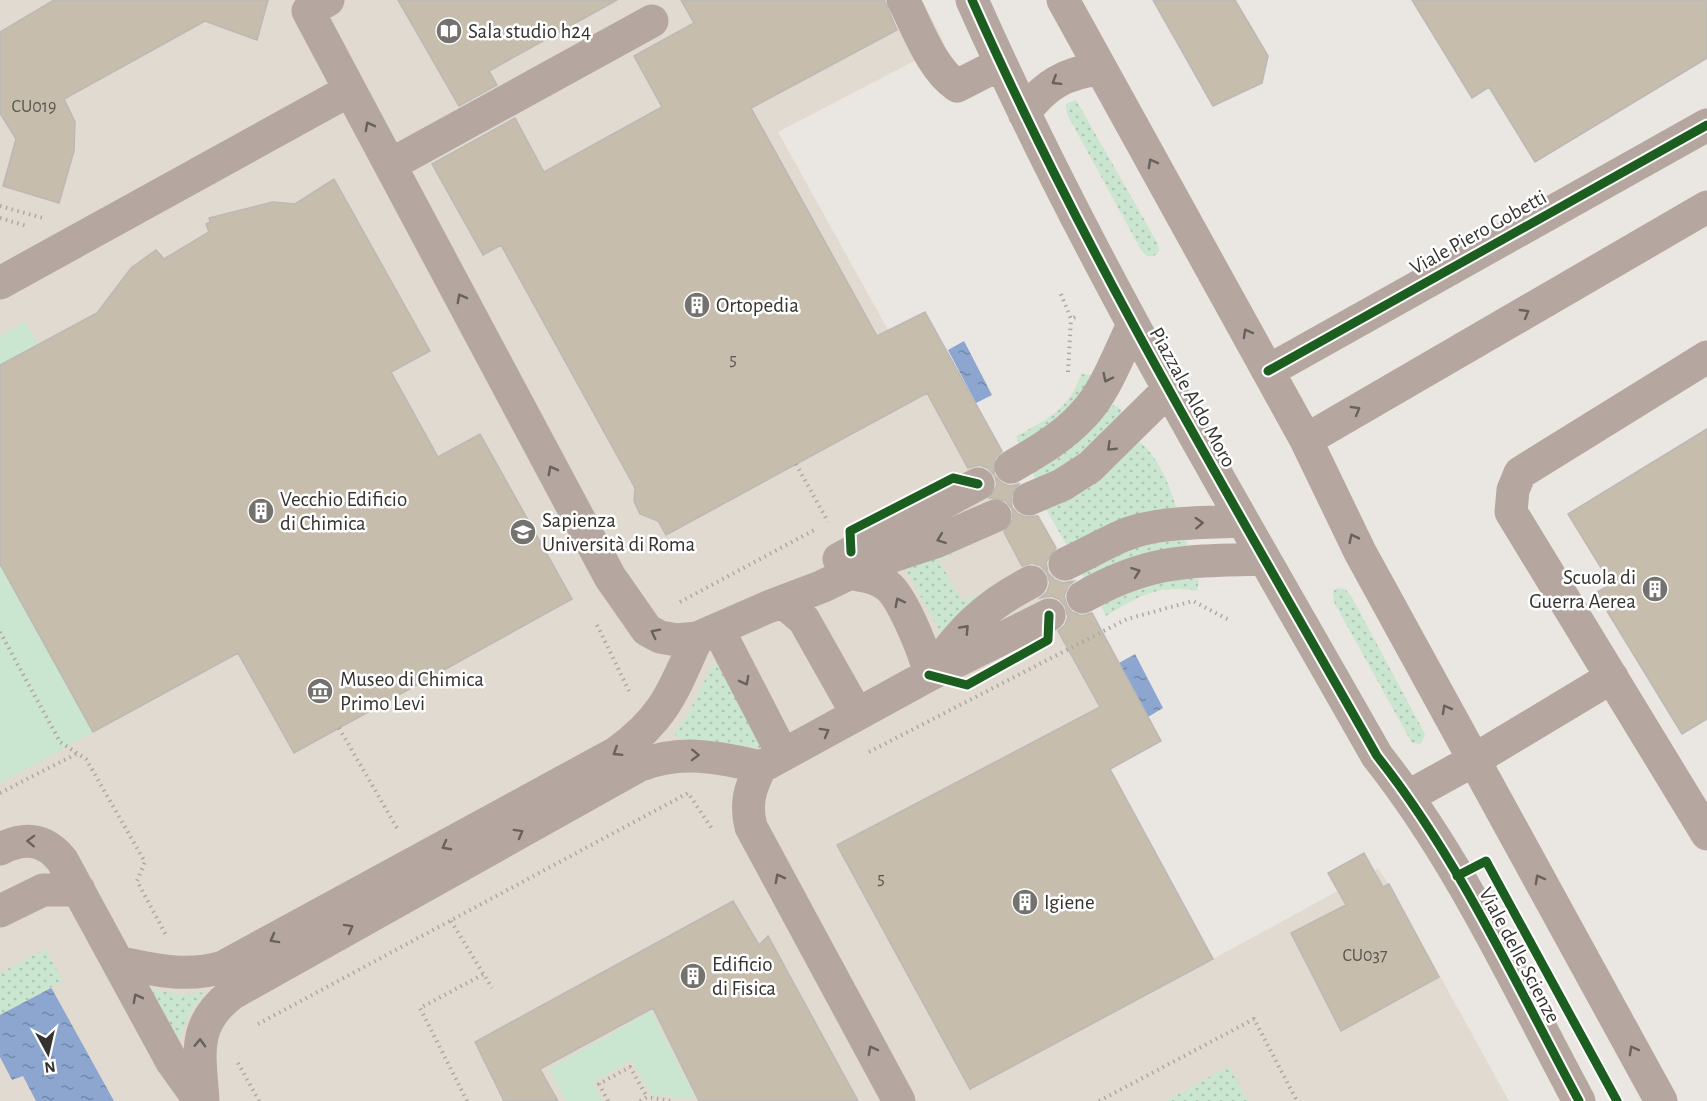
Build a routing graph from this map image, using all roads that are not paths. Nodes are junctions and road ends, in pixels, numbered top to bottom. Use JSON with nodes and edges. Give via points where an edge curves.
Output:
{"nodes":[{"id":1,"x":903,"y":0,"type":"edge"},
{"id":2,"x":972,"y":0,"type":"edge"},
{"id":3,"x":1063,"y":0,"type":"edge"},
{"id":4,"x":314,"y":2,"type":"edge"},
{"id":5,"x":652,"y":21,"type":"dead end"},
{"id":6,"x":1000,"y":64,"type":"junction"},
{"id":7,"x":1099,"y":69,"type":"junction"},
{"id":8,"x":350,"y":90,"type":"junction"},
{"id":9,"x":1024,"y":112,"type":"junction"},
{"id":10,"x":1707,"y":125,"type":"edge"},
{"id":11,"x":390,"y":165,"type":"junction"},
{"id":12,"x":1707,"y":207,"type":"edge"},
{"id":13,"x":0,"y":283,"type":"edge"},
{"id":14,"x":1133,"y":326,"type":"junction"},
{"id":15,"x":1707,"y":357,"type":"edge"},
{"id":16,"x":1268,"y":371,"type":"junction"},
{"id":17,"x":1167,"y":391,"type":"junction"},
{"id":18,"x":1306,"y":440,"type":"junction"},
{"id":19,"x":1011,"y":467,"type":"dead end"},
{"id":20,"x":978,"y":484,"type":"dead end"},
{"id":21,"x":1029,"y":499,"type":"dead end"},
{"id":22,"x":995,"y":516,"type":"dead end"},
{"id":23,"x":1240,"y":521,"type":"junction"},
{"id":24,"x":1264,"y":559,"type":"junction"},
{"id":25,"x":1065,"y":564,"type":"dead end"},
{"id":26,"x":849,"y":573,"type":"junction"},
{"id":27,"x":1031,"y":582,"type":"dead end"},
{"id":28,"x":1083,"y":597,"type":"dead end"},
{"id":29,"x":776,"y":605,"type":"junction"},
{"id":30,"x":1049,"y":615,"type":"dead end"},
{"id":31,"x":707,"y":634,"type":"junction"},
{"id":32,"x":929,"y":675,"type":"junction"},
{"id":33,"x":1612,"y":677,"type":"junction"},
{"id":34,"x":857,"y":714,"type":"junction"},
{"id":35,"x":772,"y":760,"type":"junction"},
{"id":36,"x":1474,"y":760,"type":"junction"},
{"id":37,"x":1408,"y":796,"type":"junction"},
{"id":38,"x":1707,"y":834,"type":"edge"},
{"id":39,"x":0,"y":849,"type":"edge"},
{"id":40,"x":79,"y":890,"type":"junction"},
{"id":41,"x":0,"y":911,"type":"edge"},
{"id":42,"x":118,"y":962,"type":"junction"},
{"id":43,"x":201,"y":1101,"type":"edge"},
{"id":44,"x":899,"y":1101,"type":"edge"},
{"id":45,"x":1579,"y":1101,"type":"edge"},
{"id":46,"x":1661,"y":1101,"type":"edge"}],
"edges":[{"from":1,"to":6,"type":"street","via":[[935,61],[957,86]]},
{"from":2,"to":6,"type":"street","name":"Piazzale Aldo Moro"},
{"from":3,"to":7,"type":"street"},
{"from":4,"to":8,"type":"street"},
{"from":5,"to":11,"type":"street"},
{"from":6,"to":9,"type":"street","name":"Piazzale Aldo Moro"},
{"from":7,"to":9,"type":"street","one_way":true,"via":[[1077,72],[1052,84]]},
{"from":16,"to":7,"type":"street","one_way":true},
{"from":11,"to":8,"type":"street","one_way":true},
{"from":8,"to":13,"type":"street"},
{"from":9,"to":14,"type":"street","name":"Piazzale Aldo Moro"},
{"from":10,"to":16,"type":"street","name":"Viale Piero Gobetti"},
{"from":31,"to":11,"type":"street","one_way":true,"via":[[677,640],[660,637],[639,621],[610,577]]},
{"from":18,"to":12,"type":"street","one_way":true},
{"from":14,"to":17,"type":"street","name":"Piazzale Aldo Moro"},
{"from":14,"to":19,"type":"street","one_way":true,"via":[[1100,391],[1083,415],[1055,440]]},
{"from":15,"to":33,"type":"street","via":[[1520,473],[1513,490],[1511,512]]},
{"from":16,"to":18,"type":"street"},
{"from":17,"to":21,"type":"street","one_way":true,"via":[[1090,467]]},
{"from":17,"to":23,"type":"street","name":"Piazzale Aldo Moro"},
{"from":36,"to":18,"type":"street","one_way":true,"via":[[1360,552]]},
{"from":20,"to":29,"type":"street","via":[[850,552]]},
{"from":22,"to":26,"type":"street","one_way":true},
{"from":23,"to":24,"type":"street","name":"Piazzale Aldo Moro"},
{"from":25,"to":23,"type":"street","one_way":true,"via":[[1140,531]]},
{"from":28,"to":24,"type":"street","one_way":true,"via":[[1163,564]]},
{"from":24,"to":37,"type":"street","name":"Piazzale Aldo Moro","via":[[1377,756]]},
{"from":26,"to":29,"type":"street"},
{"from":32,"to":26,"type":"street","one_way":true,"via":[[925,654],[894,593],[878,580]]},
{"from":32,"to":27,"type":"street","one_way":true,"via":[[979,615]]},
{"from":29,"to":31,"type":"street"},
{"from":29,"to":34,"type":"street","via":[[804,620]]},
{"from":30,"to":32,"type":"street"},
{"from":31,"to":35,"type":"street","one_way":true},
{"from":31,"to":42,"type":"street","one_way":true,"via":[[662,711],[616,753],[223,967],[205,972],[163,972]]},
{"from":32,"to":34,"type":"street"},
{"from":33,"to":36,"type":"street"},
{"from":33,"to":38,"type":"street"},
{"from":35,"to":34,"type":"street","one_way":true},
{"from":43,"to":35,"type":"street","one_way":true,"via":[[201,1032],[216,1005],[233,993],[638,766],[684,754]]},
{"from":44,"to":35,"type":"street","one_way":true,"via":[[751,827],[747,801]]},
{"from":36,"to":37,"type":"street"},
{"from":46,"to":36,"type":"street","one_way":true},
{"from":37,"to":45,"type":"street","name":"Viale delle Scienze","via":[[1457,876]]},
{"from":40,"to":39,"type":"street","one_way":true,"via":[[62,860],[41,842],[14,842]]},
{"from":40,"to":41,"type":"street","via":[[42,890]]},
{"from":40,"to":42,"type":"street"},
{"from":43,"to":42,"type":"street","one_way":true,"via":[[171,1062]]}]}
